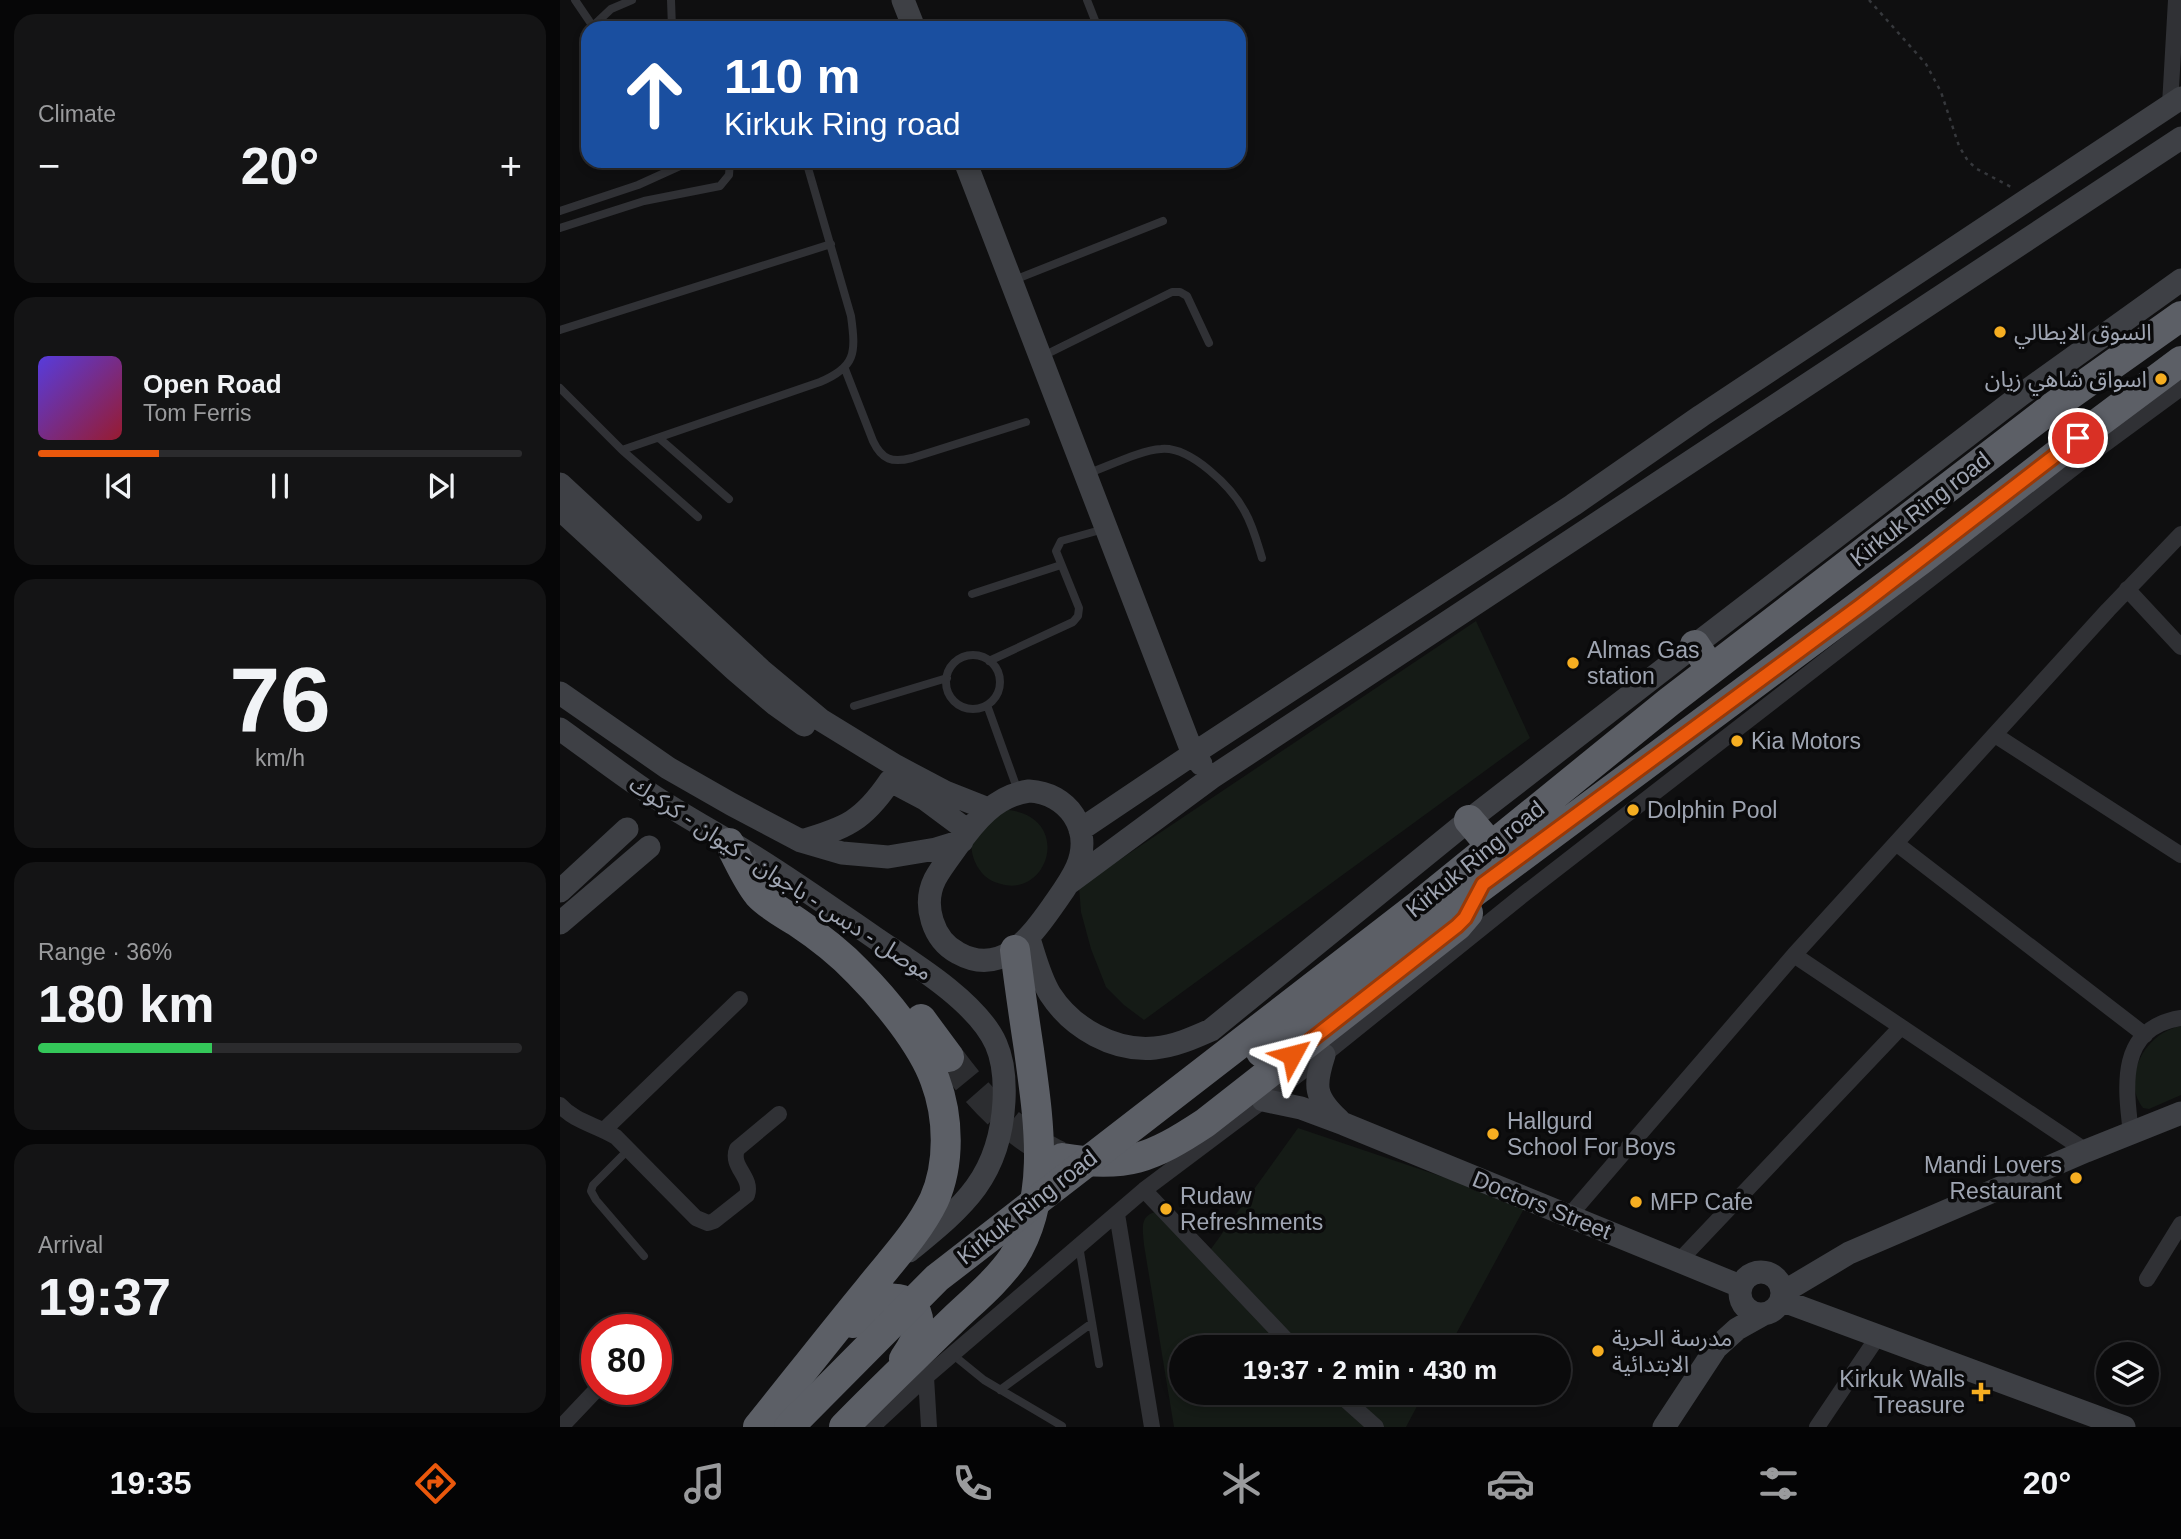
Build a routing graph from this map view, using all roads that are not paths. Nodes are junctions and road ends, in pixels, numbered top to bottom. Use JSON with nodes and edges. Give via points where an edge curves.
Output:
{"nodes":[{"id":1,"x":575,"y":0,"type":"edge"},
{"id":2,"x":632,"y":0,"type":"edge"},
{"id":3,"x":671,"y":0,"type":"edge"},
{"id":4,"x":903,"y":0,"type":"edge"},
{"id":5,"x":1087,"y":0,"type":"edge"},
{"id":6,"x":2176,"y":0,"type":"edge"},
{"id":7,"x":589,"y":21,"type":"edge"},
{"id":8,"x":599,"y":21,"type":"edge"},
{"id":9,"x":672,"y":21,"type":"edge"},
{"id":10,"x":911,"y":21,"type":"edge"},
{"id":11,"x":1095,"y":21,"type":"edge"},
{"id":12,"x":2176,"y":101,"type":"edge"},
{"id":13,"x":2181,"y":138,"type":"edge"},
{"id":14,"x":676,"y":168,"type":"edge"},
{"id":15,"x":730,"y":168,"type":"edge"},
{"id":16,"x":808,"y":168,"type":"edge"},
{"id":17,"x":968,"y":168,"type":"edge"},
{"id":18,"x":560,"y":211,"type":"edge"},
{"id":19,"x":1163,"y":222,"type":"dead end"},
{"id":20,"x":560,"y":228,"type":"edge"},
{"id":21,"x":831,"y":244,"type":"junction"},
{"id":22,"x":2181,"y":280,"type":"edge"},
{"id":23,"x":1012,"y":281,"type":"junction"},
{"id":24,"x":2181,"y":316,"type":"edge"},
{"id":25,"x":560,"y":330,"type":"edge"},
{"id":26,"x":1209,"y":343,"type":"dead end"},
{"id":27,"x":1041,"y":357,"type":"junction"},
{"id":28,"x":2181,"y":361,"type":"edge"},
{"id":29,"x":845,"y":369,"type":"junction"},
{"id":30,"x":560,"y":388,"type":"edge"},
{"id":31,"x":2181,"y":388,"type":"edge"},
{"id":32,"x":2054,"y":406,"type":"junction"},
{"id":33,"x":1026,"y":422,"type":"dead end"},
{"id":34,"x":659,"y":438,"type":"junction"},
{"id":35,"x":2078,"y":438,"type":"junction"},
{"id":36,"x":622,"y":450,"type":"junction"},
{"id":37,"x":1086,"y":474,"type":"junction"},
{"id":38,"x":560,"y":484,"type":"edge"},
{"id":39,"x":729,"y":499,"type":"dead end"},
{"id":40,"x":560,"y":509,"type":"edge"},
{"id":41,"x":698,"y":517,"type":"dead end"},
{"id":42,"x":1107,"y":528,"type":"junction"},
{"id":43,"x":2181,"y":534,"type":"edge"},
{"id":44,"x":1262,"y":558,"type":"dead end"},
{"id":45,"x":1061,"y":565,"type":"junction"},
{"id":46,"x":2127,"y":589,"type":"junction"},
{"id":47,"x":972,"y":594,"type":"dead end"},
{"id":48,"x":2181,"y":648,"type":"edge"},
{"id":49,"x":1703,"y":657,"type":"junction"},
{"id":50,"x":989,"y":661,"type":"junction"},
{"id":51,"x":740,"y":663,"type":"junction"},
{"id":52,"x":947,"y":678,"type":"junction"},
{"id":53,"x":560,"y":693,"type":"edge"},
{"id":54,"x":987,"y":705,"type":"junction"},
{"id":55,"x":854,"y":706,"type":"dead end"},
{"id":56,"x":560,"y":729,"type":"edge"},
{"id":57,"x":1994,"y":735,"type":"junction"},
{"id":58,"x":1193,"y":754,"type":"junction"},
{"id":59,"x":1211,"y":778,"type":"junction"},
{"id":60,"x":890,"y":781,"type":"junction"},
{"id":61,"x":1018,"y":792,"type":"junction"},
{"id":62,"x":988,"y":809,"type":"junction"},
{"id":63,"x":1469,"y":820,"type":"junction"},
{"id":64,"x":627,"y":829,"type":"dead end"},
{"id":65,"x":1080,"y":831,"type":"junction"},
{"id":66,"x":965,"y":836,"type":"junction"},
{"id":67,"x":801,"y":841,"type":"junction"},
{"id":68,"x":1897,"y":844,"type":"junction"},
{"id":69,"x":1491,"y":846,"type":"junction"},
{"id":70,"x":649,"y":847,"type":"dead end"},
{"id":71,"x":740,"y":849,"type":"junction"},
{"id":72,"x":2181,"y":855,"type":"edge"},
{"id":73,"x":1069,"y":883,"type":"junction"},
{"id":74,"x":1483,"y":884,"type":"junction"},
{"id":75,"x":560,"y":891,"type":"edge"},
{"id":76,"x":1431,"y":910,"type":"junction"},
{"id":77,"x":560,"y":923,"type":"edge"},
{"id":78,"x":939,"y":935,"type":"junction"},
{"id":79,"x":1022,"y":945,"type":"junction"},
{"id":80,"x":1794,"y":955,"type":"junction"},
{"id":81,"x":917,"y":966,"type":"junction"},
{"id":82,"x":740,"y":999,"type":"dead end"},
{"id":83,"x":2181,"y":1018,"type":"edge"},
{"id":84,"x":1902,"y":1027,"type":"junction"},
{"id":85,"x":2145,"y":1035,"type":"junction"},
{"id":86,"x":1324,"y":1055,"type":"junction"},
{"id":87,"x":949,"y":1057,"type":"tunnel mouth"},
{"id":88,"x":1263,"y":1100,"type":"junction"},
{"id":89,"x":560,"y":1105,"type":"edge"},
{"id":90,"x":2181,"y":1113,"type":"edge"},
{"id":91,"x":779,"y":1114,"type":"dead end"},
{"id":92,"x":1344,"y":1124,"type":"junction"},
{"id":93,"x":604,"y":1130,"type":"junction"},
{"id":94,"x":2131,"y":1133,"type":"junction"},
{"id":95,"x":628,"y":1150,"type":"junction"},
{"id":96,"x":2086,"y":1151,"type":"junction"},
{"id":97,"x":1062,"y":1158,"type":"tunnel mouth"},
{"id":98,"x":1144,"y":1190,"type":"junction"},
{"id":99,"x":1117,"y":1214,"type":"junction"},
{"id":100,"x":1569,"y":1216,"type":"junction"},
{"id":101,"x":2181,"y":1224,"type":"edge"},
{"id":102,"x":1079,"y":1246,"type":"junction"},
{"id":103,"x":1849,"y":1253,"type":"junction"},
{"id":104,"x":644,"y":1256,"type":"dead end"},
{"id":105,"x":1679,"y":1261,"type":"junction"},
{"id":106,"x":1769,"y":1273,"type":"junction"},
{"id":107,"x":876,"y":1279,"type":"junction"},
{"id":108,"x":2147,"y":1279,"type":"dead end"},
{"id":109,"x":1740,"y":1291,"type":"junction"},
{"id":110,"x":1782,"y":1296,"type":"junction"},
{"id":111,"x":1762,"y":1315,"type":"junction"},
{"id":112,"x":1092,"y":1323,"type":"junction"},
{"id":113,"x":1282,"y":1335,"type":"edge"},
{"id":114,"x":1879,"y":1335,"type":"junction"},
{"id":115,"x":1716,"y":1348,"type":"junction"},
{"id":116,"x":952,"y":1354,"type":"junction"},
{"id":117,"x":808,"y":1364,"type":"junction"},
{"id":118,"x":1099,"y":1364,"type":"dead end"},
{"id":119,"x":894,"y":1375,"type":"junction"},
{"id":120,"x":926,"y":1377,"type":"junction"},
{"id":121,"x":1000,"y":1390,"type":"junction"},
{"id":122,"x":582,"y":1405,"type":"edge"},
{"id":123,"x":1351,"y":1405,"type":"edge"},
{"id":124,"x":863,"y":1422,"type":"edge"},
{"id":125,"x":1062,"y":1426,"type":"edge"},
{"id":126,"x":561,"y":1427,"type":"edge"},
{"id":127,"x":758,"y":1427,"type":"edge"},
{"id":128,"x":789,"y":1427,"type":"edge"},
{"id":129,"x":814,"y":1427,"type":"edge"},
{"id":130,"x":929,"y":1427,"type":"edge"},
{"id":131,"x":1152,"y":1427,"type":"edge"},
{"id":132,"x":1376,"y":1427,"type":"edge"},
{"id":133,"x":1664,"y":1427,"type":"edge"},
{"id":134,"x":1816,"y":1427,"type":"edge"},
{"id":135,"x":2124,"y":1427,"type":"edge"}],
"edges":[{"from":1,"to":7,"type":"lane"},
{"from":2,"to":8,"type":"lane","via":[[611,9]]},
{"from":3,"to":9,"type":"lane"},
{"from":4,"to":10,"type":"main road"},
{"from":5,"to":11,"type":"lane"},
{"from":6,"to":12,"type":"street"},
{"from":12,"to":58,"type":"main road"},
{"from":13,"to":59,"type":"main road"},
{"from":14,"to":18,"type":"lane"},
{"from":15,"to":20,"type":"lane","via":[[719,186],[644,201]]},
{"from":16,"to":21,"type":"lane"},
{"from":17,"to":23,"type":"main road"},
{"from":19,"to":23,"type":"lane"},
{"from":21,"to":25,"type":"lane"},
{"from":21,"to":29,"type":"lane","via":[[854,337]]},
{"from":22,"to":49,"type":"main road","via":[[2022,394]]},
{"from":23,"to":27,"type":"main road"},
{"from":24,"to":32,"type":"highway","name":"Kirkuk Ring road"},
{"from":26,"to":27,"type":"lane","via":[[1187,296],[1172,292]]},
{"from":27,"to":37,"type":"main road"},
{"from":28,"to":35,"type":"highway","name":"Kirkuk Ring road"},
{"from":29,"to":33,"type":"lane","via":[[878,452],[888,459],[912,458]]},
{"from":29,"to":34,"type":"lane"},
{"from":30,"to":36,"type":"lane"},
{"from":31,"to":86,"type":"street","via":[[1568,860]]},
{"from":32,"to":35,"type":"highway"},
{"from":32,"to":49,"type":"highway","name":"Kirkuk Ring road"},
{"from":34,"to":36,"type":"lane"},
{"from":34,"to":39,"type":"lane"},
{"from":35,"to":74,"type":"highway","name":"Kirkuk Ring road"},
{"from":36,"to":41,"type":"lane"},
{"from":37,"to":42,"type":"main road"},
{"from":37,"to":44,"type":"lane","via":[[1159,449],[1186,453],[1238,500]]},
{"from":38,"to":51,"type":"main road"},
{"from":40,"to":51,"type":"main road"},
{"from":42,"to":45,"type":"lane","via":[[1061,541],[1056,551]]},
{"from":42,"to":58,"type":"main road"},
{"from":43,"to":46,"type":"street"},
{"from":45,"to":47,"type":"lane"},
{"from":45,"to":50,"type":"lane","via":[[1078,616]]},
{"from":46,"to":48,"type":"street"},
{"from":46,"to":57,"type":"street"},
{"from":49,"to":63,"type":"main road"},
{"from":49,"to":69,"type":"highway","name":"Kirkuk Ring road"},
{"from":50,"to":52,"type":"lane","via":[[975,656],[960,659]]},
{"from":50,"to":54,"type":"lane","via":[[1000,680],[997,695]]},
{"from":51,"to":60,"type":"main road","via":[[776,705]]},
{"from":51,"to":62,"type":"main road","via":[[854,742],[945,792]]},
{"from":52,"to":54,"type":"lane","via":[[949,693],[958,704],[972,709]]},
{"from":52,"to":55,"type":"lane"},
{"from":53,"to":67,"type":"main road","via":[[668,768]]},
{"from":54,"to":61,"type":"lane"},
{"from":56,"to":71,"type":"main road","name":"موصل - دبس - باجوان - كيوان - كركوك","via":[[654,796]]},
{"from":57,"to":68,"type":"street"},
{"from":57,"to":72,"type":"street"},
{"from":58,"to":59,"type":"main road"},
{"from":58,"to":65,"type":"main road"},
{"from":59,"to":73,"type":"main road"},
{"from":60,"to":66,"type":"main road","via":[[925,799]]},
{"from":60,"to":67,"type":"main road","via":[[858,819]]},
{"from":61,"to":62,"type":"main road"},
{"from":61,"to":65,"type":"main road","via":[[1039,791],[1059,799]]},
{"from":62,"to":66,"type":"main road"},
{"from":63,"to":69,"type":"highway"},
{"from":63,"to":79,"type":"main road","via":[[1235,1012],[1184,1042],[1154,1048],[1123,1046],[1094,1036],[1069,1018],[1049,993]]},
{"from":64,"to":75,"type":"main road"},
{"from":65,"to":73,"type":"main road","via":[[1081,855]]},
{"from":66,"to":67,"type":"main road","via":[[936,849],[888,857],[842,853]]},
{"from":66,"to":78,"type":"main road","via":[[931,890],[930,913]]},
{"from":68,"to":80,"type":"street"},
{"from":68,"to":85,"type":"street"},
{"from":69,"to":76,"type":"highway","name":"Kirkuk Ring road"},
{"from":70,"to":77,"type":"main road"},
{"from":71,"to":81,"type":"main road","name":"موصل - دبس - باجوان - كيوان - كركوك"},
{"from":71,"to":87,"type":"highway","via":[[778,888],[883,972]]},
{"from":71,"to":107,"type":"highway","via":[[758,894],[835,951],[875,989],[926,1059],[935,1079],[945,1145],[941,1180],[922,1221]]},
{"from":73,"to":79,"type":"main road"},
{"from":74,"to":76,"type":"highway","name":"Kirkuk Ring road"},
{"from":74,"to":97,"type":"highway","via":[[1457,926],[1176,1142],[1117,1163]]},
{"from":76,"to":128,"type":"highway","name":"Kirkuk Ring road","bridge":true,"via":[[954,1264]]},
{"from":76,"to":129,"type":"highway","name":"Kirkuk Ring road","bridge":true,"via":[[1010,1243],[910,1328]]},
{"from":78,"to":79,"type":"main road","via":[[969,958],[997,959]]},
{"from":78,"to":81,"type":"main road"},
{"from":79,"to":119,"type":"highway","via":[[1038,1133],[1030,1220],[1000,1275]]},
{"from":80,"to":84,"type":"street"},
{"from":80,"to":100,"type":"street"},
{"from":81,"to":107,"type":"main road","name":"موصل - دبس - باجوان - كيوان - كركوك","via":[[988,1028],[1005,1077],[1003,1117],[992,1160],[969,1198]]},
{"from":82,"to":93,"type":"street"},
{"from":83,"to":85,"type":"street"},
{"from":84,"to":96,"type":"street"},
{"from":84,"to":105,"type":"street"},
{"from":85,"to":94,"type":"street","via":[[2129,1062],[2126,1081]]},
{"from":86,"to":88,"type":"street"},
{"from":86,"to":92,"type":"main road","name":"Doctors Street","via":[[1317,1080],[1319,1097]]},
{"from":88,"to":92,"type":"main road","name":"Doctors Street"},
{"from":88,"to":98,"type":"street"},
{"from":89,"to":93,"type":"street","via":[[575,1118]]},
{"from":90,"to":94,"type":"main road"},
{"from":91,"to":95,"type":"street","via":[[737,1149],[736,1161],[748,1183],[747,1195],[708,1223],[696,1218]]},
{"from":92,"to":100,"type":"main road","name":"Doctors Street"},
{"from":93,"to":95,"type":"street"},
{"from":94,"to":96,"type":"main road"},
{"from":95,"to":104,"type":"lane","via":[[591,1191]]},
{"from":96,"to":103,"type":"main road"},
{"from":98,"to":99,"type":"street"},
{"from":98,"to":113,"type":"street"},
{"from":99,"to":102,"type":"street"},
{"from":99,"to":131,"type":"street"},
{"from":100,"to":105,"type":"main road","name":"Doctors Street"},
{"from":101,"to":108,"type":"street"},
{"from":102,"to":112,"type":"lane"},
{"from":102,"to":116,"type":"street"},
{"from":103,"to":106,"type":"main road"},
{"from":103,"to":110,"type":"main road"},
{"from":105,"to":109,"type":"main road","name":"Doctors Street"},
{"from":106,"to":109,"type":"main road","via":[[1752,1274]]},
{"from":106,"to":110,"type":"main road","via":[[1781,1285]]},
{"from":107,"to":117,"type":"highway"},
{"from":109,"to":111,"type":"main road","via":[[1746,1309]]},
{"from":109,"to":115,"type":"main road"},
{"from":110,"to":111,"type":"main road","via":[[1777,1307]]},
{"from":110,"to":114,"type":"main road"},
{"from":111,"to":115,"type":"main road"},
{"from":112,"to":118,"type":"lane"},
{"from":112,"to":121,"type":"lane"},
{"from":114,"to":134,"type":"street"},
{"from":114,"to":135,"type":"main road"},
{"from":115,"to":133,"type":"main road"},
{"from":116,"to":120,"type":"street"},
{"from":116,"to":121,"type":"lane"},
{"from":117,"to":119,"type":"highway","via":[[870,1308],[897,1298],[914,1308],[919,1328]]},
{"from":117,"to":127,"type":"highway"},
{"from":119,"to":124,"type":"highway"},
{"from":120,"to":124,"type":"street"},
{"from":120,"to":130,"type":"street"},
{"from":121,"to":125,"type":"lane"},
{"from":122,"to":126,"type":"street"},
{"from":123,"to":132,"type":"street"}]}
